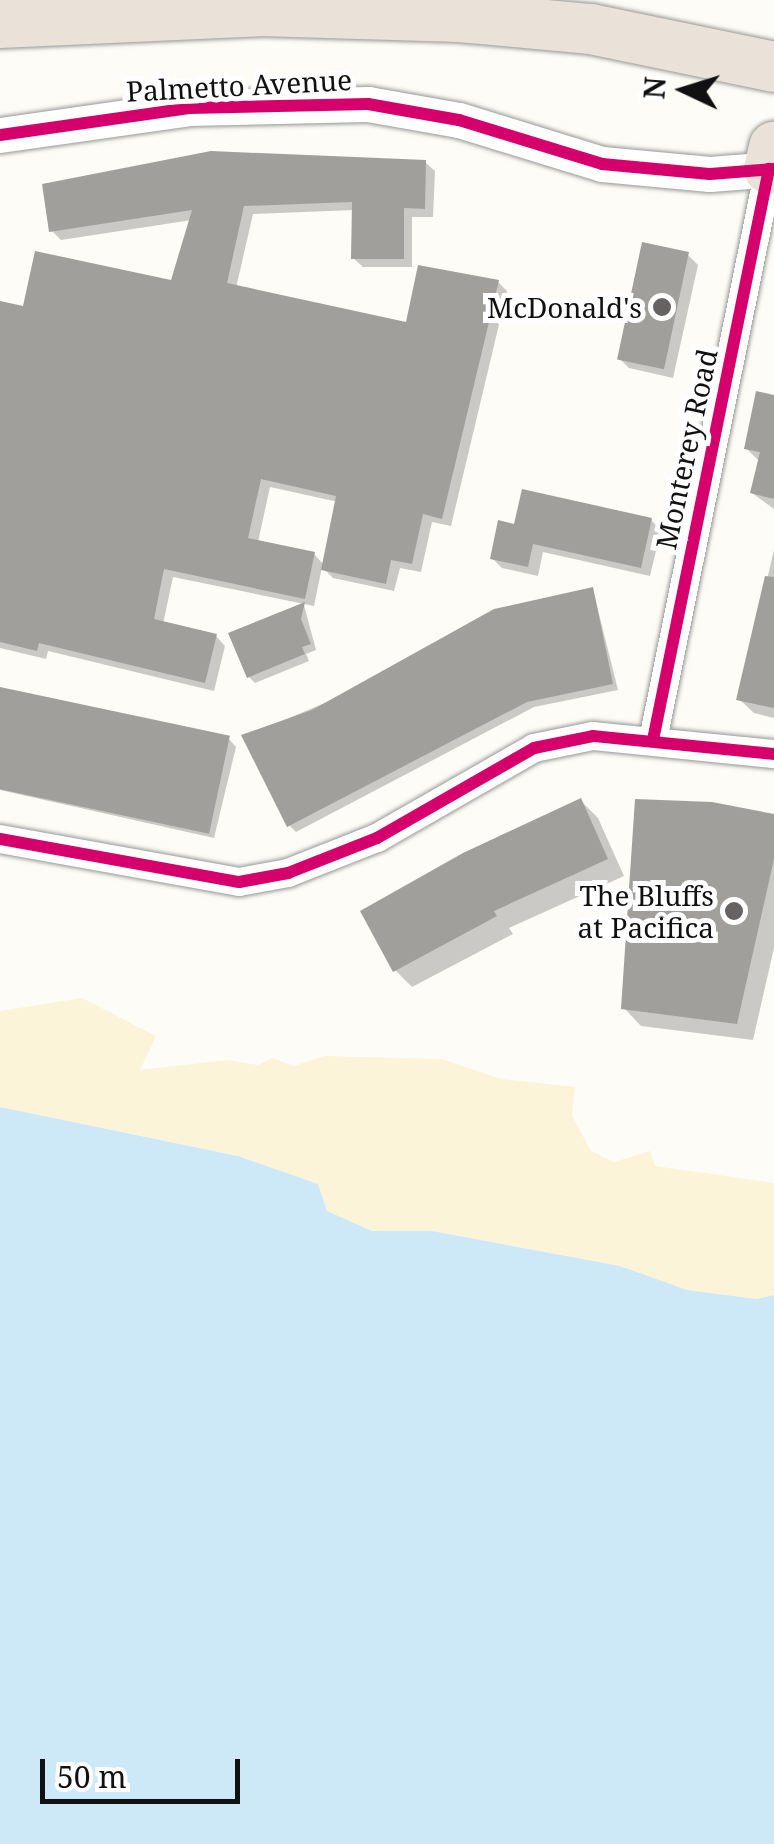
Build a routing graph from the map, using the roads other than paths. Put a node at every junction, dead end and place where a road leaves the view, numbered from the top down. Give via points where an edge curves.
1 (0, 23) edge
2 (752, 62) edge
3 (774, 105) edge
4 (0, 134) edge
5 (772, 161) edge
6 (654, 740) junction
7 (774, 754) edge
8 (0, 839) edge

1 - 2 highway via 366,12 591,29
2 - 3 highway
4 - 5 street, Palmetto Avenue via 189,108 368,104 459,120 602,164 710,174
5 - 6 street, Monterey Road
6 - 7 street
6 - 8 street via 593,736 534,748 377,838 288,873 239,882

